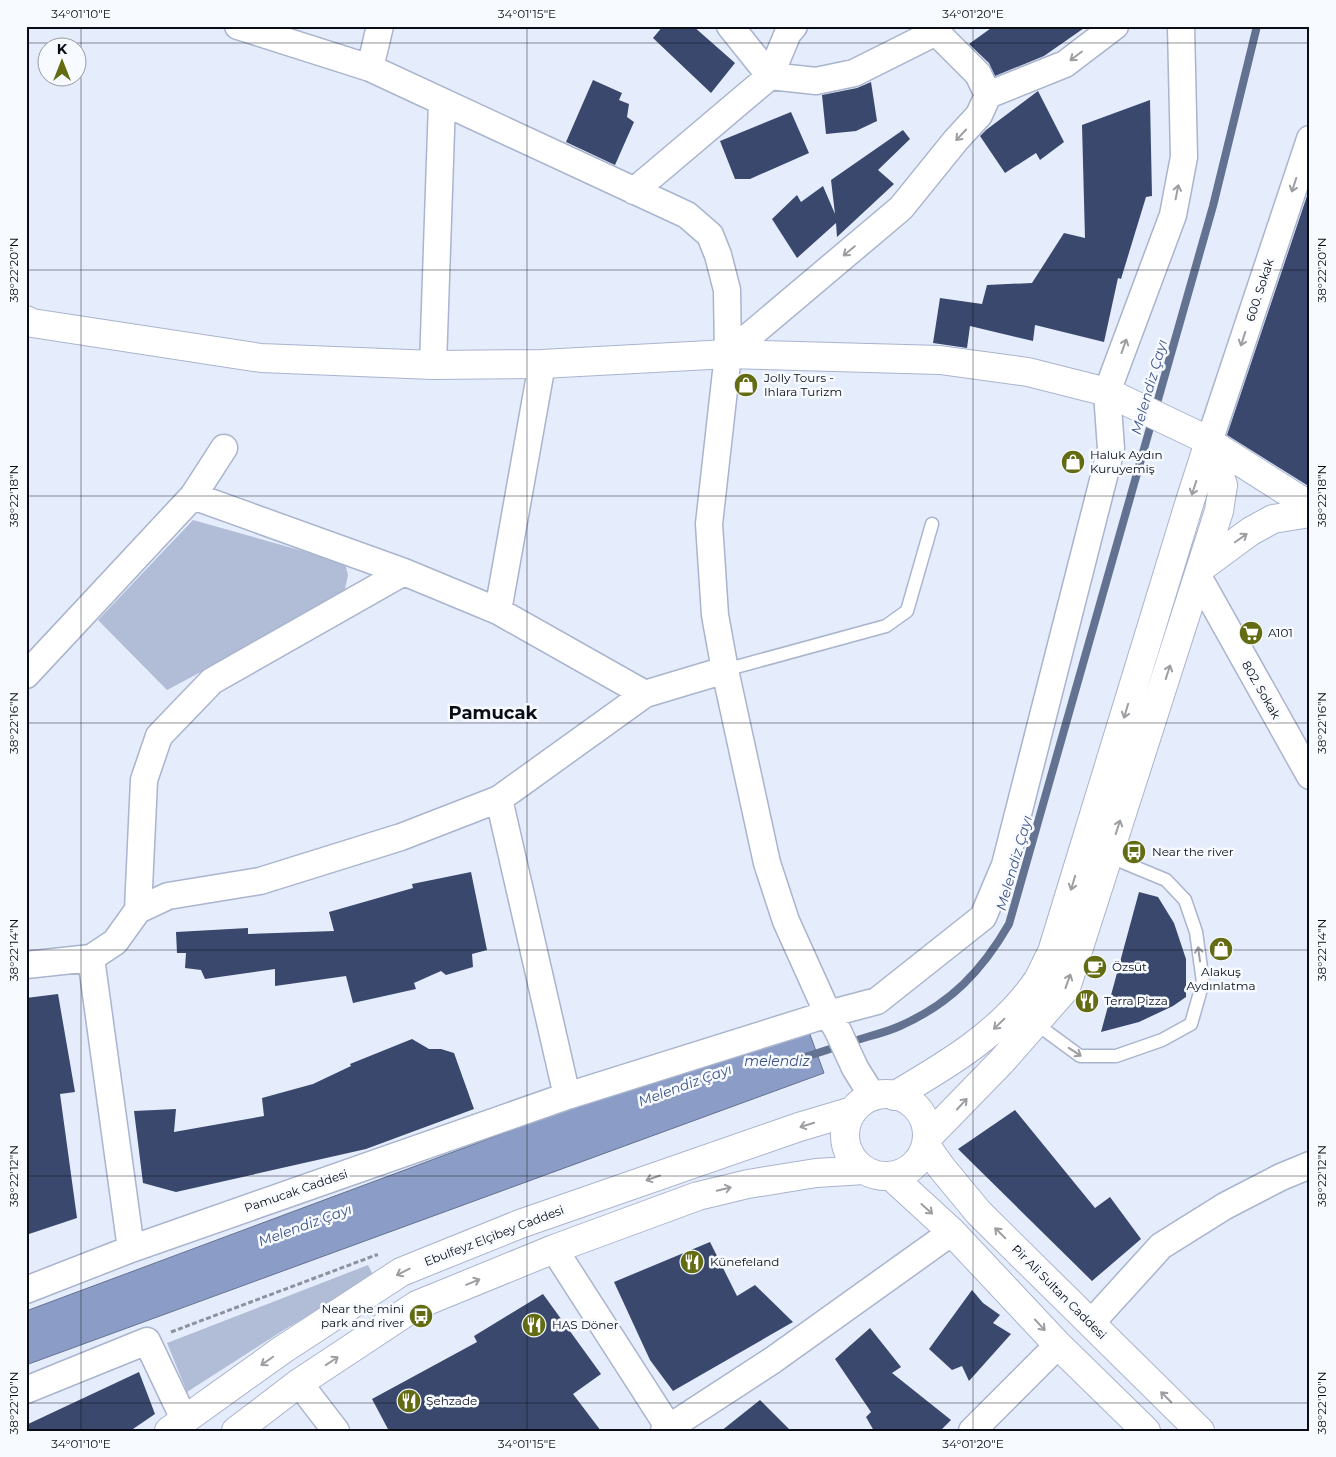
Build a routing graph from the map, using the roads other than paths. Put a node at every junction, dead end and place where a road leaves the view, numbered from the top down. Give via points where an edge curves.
1 (238, 26) edge
2 (380, 26) edge
3 (730, 26) edge
4 (794, 26) edge
5 (1115, 26) edge
6 (1181, 26) edge
7 (933, 29) edge
8 (370, 68) junction
9 (770, 76) junction
10 (988, 95) junction
11 (442, 102) junction
12 (1310, 139) edge
13 (634, 191) junction
14 (28, 325) edge
15 (728, 354) junction
16 (542, 364) junction
17 (433, 365) junction
18 (1107, 392) junction
19 (1204, 439) junction
20 (224, 448) dead end
21 (193, 496) junction
22 (1310, 506) edge
23 (1310, 513) edge
24 (932, 524) dead end
25 (404, 572) junction
26 (1200, 572) junction
27 (498, 611) junction
28 (725, 670) junction
29 (26, 675) edge
30 (645, 694) junction
31 (1310, 776) edge
32 (499, 799) junction
33 (1108, 856) junction
34 (138, 910) junction
35 (91, 958) junction
36 (26, 965) edge
37 (833, 1022) junction
38 (1035, 1023) junction
39 (567, 1096) junction
40 (874, 1101) junction
41 (926, 1142) junction
42 (1310, 1165) edge
43 (864, 1170) junction
44 (891, 1176) junction
45 (952, 1232) junction
46 (131, 1249) junction
47 (554, 1249) junction
48 (26, 1290) edge
49 (1091, 1323) junction
50 (1058, 1345) junction
51 (299, 1384) junction
52 (26, 1390) edge
53 (177, 1425) edge
54 (668, 1430) edge
55 (236, 1431) edge
56 (336, 1431) edge
57 (972, 1431) edge
58 (1146, 1431) edge
59 (1200, 1431) edge

1 - 8 street
2 - 8 street
3 - 9 street
4 - 9 street
5 -> 10 street via 1065,64
18 -> 6 street via 1172,215 1184,157
7 - 9 street via 854,73 816,81
7 - 10 street via 978,74
8 - 11 street
9 - 13 street
10 -> 15 street via 979,115 901,208
11 - 13 street
11 - 17 street
12 -> 19 street, 600. Sokak
13 - 15 street via 687,215 710,235 727,290
14 - 17 main road via 261,358
15 - 16 main road
15 - 18 main road via 940,360 1028,372
15 - 28 street via 709,524 715,615
16 - 17 main road
16 - 27 street
18 - 19 main road
18 - 37 street, Pamucak Caddesi via 1111,449 1005,865 983,917 878,1001
19 - 22 main road
19 - 26 main road via 1223,485 1219,512
19 -> 40 main road, Ebulfeyz Elçibey Caddesi via 1190,501 1052,952 1038,979 1019,1004 985,1037
20 - 21 street
21 - 25 street
21 - 29 street
26 -> 23 main road via 1251,531 1273,519
24 - 28 lane via 907,610 886,626
25 - 27 street
25 - 34 street via 212,681 159,736 144,780
26 - 31 street, 802. Sokak
33 -> 26 main road
27 - 30 street
28 - 30 street
28 - 37 street via 767,863 786,921
30 - 32 street
32 - 34 street via 401,837 269,878 168,896
32 - 39 street
38 -> 33 main road via 1066,988
38 -> 33 lane via 1080,1056 1116,1056 1162,1040 1192,1024 1203,982 1196,932 1185,900 1166,880
34 - 35 street via 114,942
35 - 36 street
35 - 46 street
37 - 39 street, Pamucak Caddesi
37 - 40 street
41 -> 38 main road
39 - 46 street, Pamucak Caddesi
40 - 41 main road via 907,1100 919,1111 926,1128
40 - 43 main road via 848,1120 845,1131 852,1159
40 -> 53 main road, Ebulfeyz Elçibey Caddesi via 520,1224 401,1272 282,1350
41 - 44 main road via 921,1157 912,1167
49 -> 41 main road, Pir Ali Sultan Caddesi via 979,1213
42 - 49 street via 1225,1206 1161,1246
43 - 44 main road
47 -> 43 main road via 698,1196 816,1173
44 -> 45 main road
45 -> 50 main road
45 - 54 street via 773,1360
46 - 48 street, Pamucak Caddesi
51 -> 47 main road via 417,1305
47 - 54 street
59 -> 49 main road, Pir Ali Sultan Caddesi
50 - 57 street
50 - 58 main road
51 - 55 main road
51 - 56 street
52 - 53 street via 147,1341

